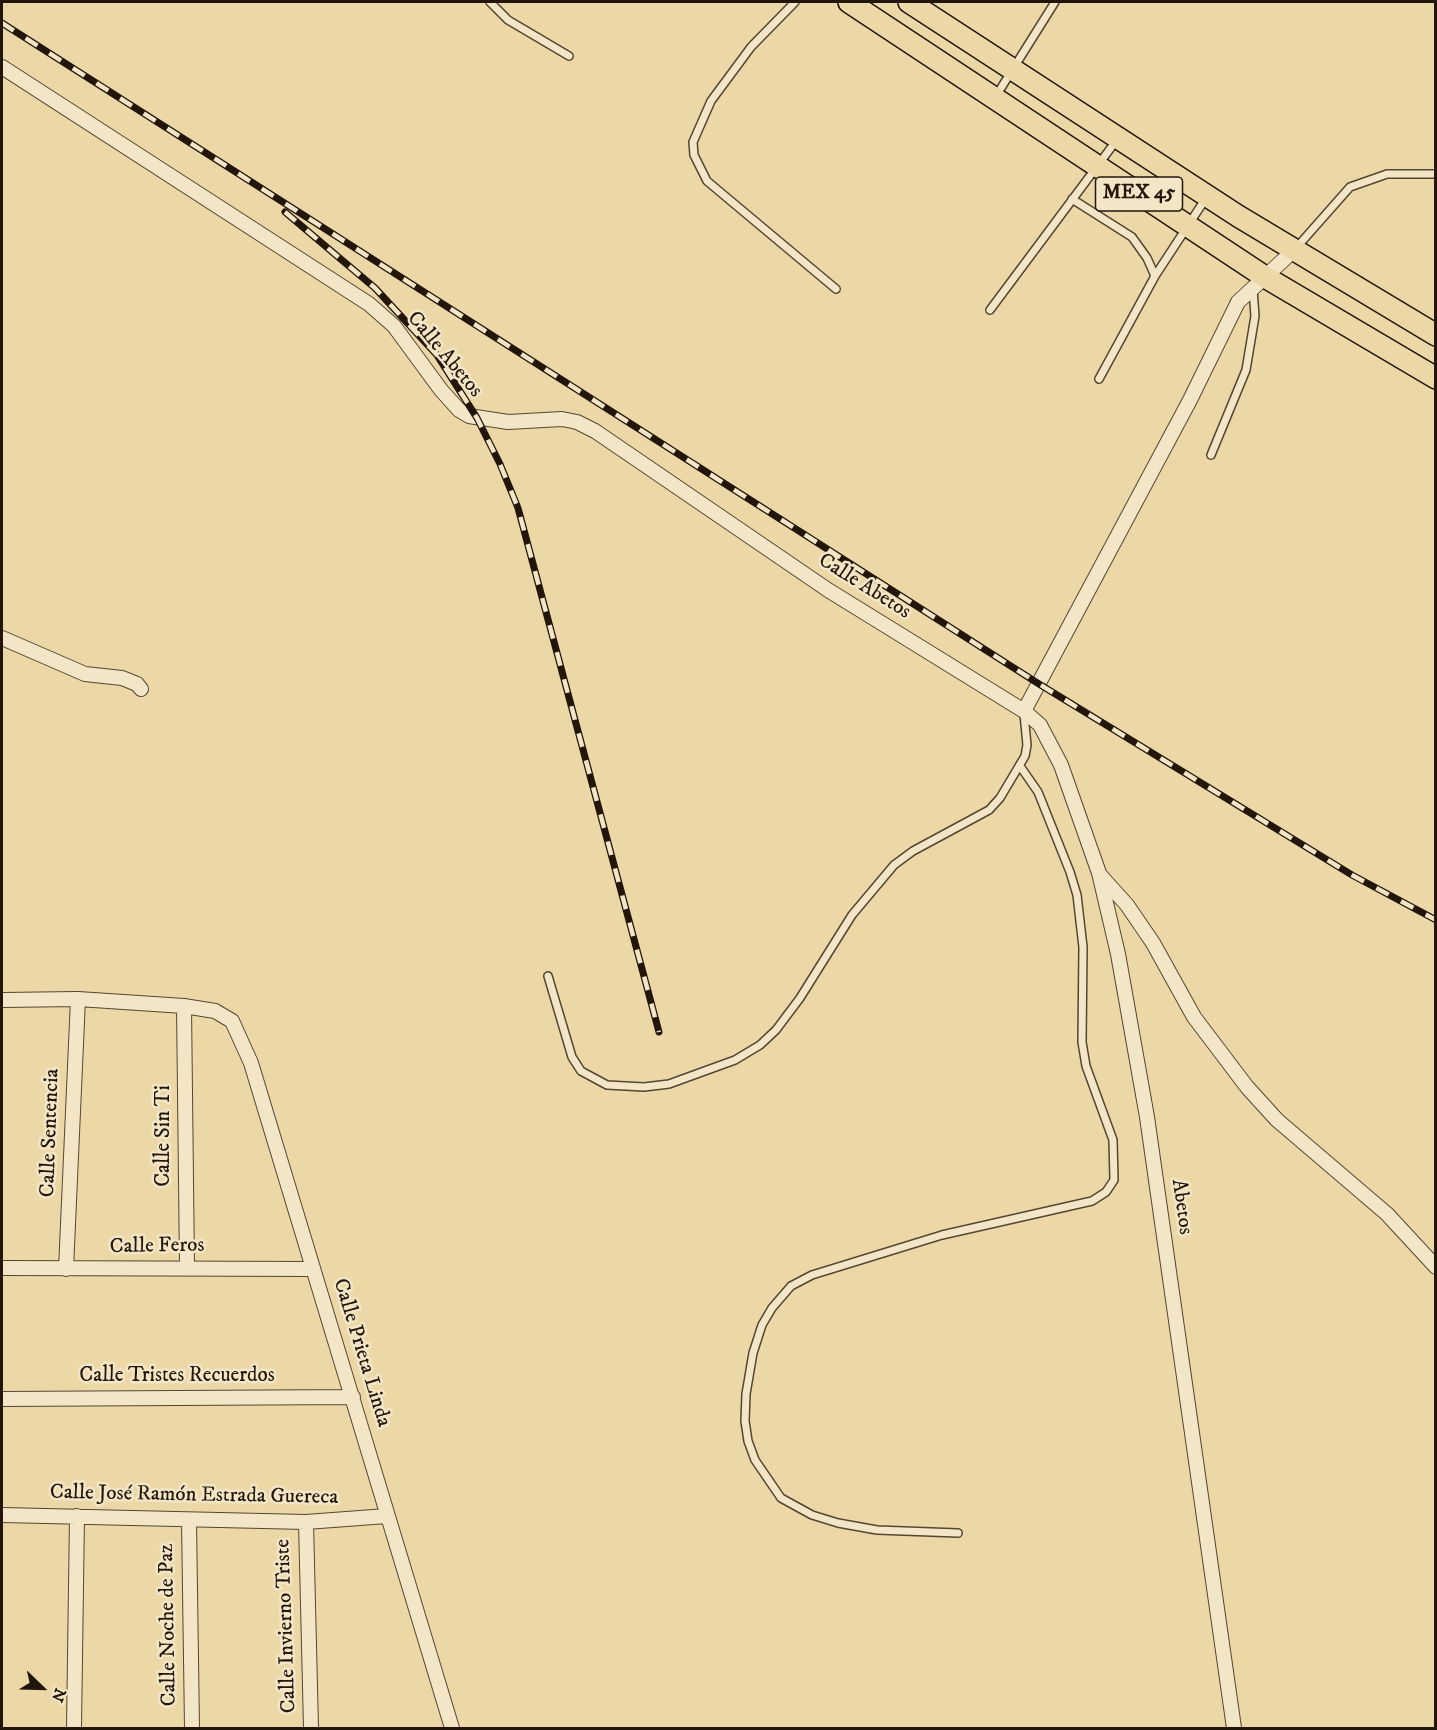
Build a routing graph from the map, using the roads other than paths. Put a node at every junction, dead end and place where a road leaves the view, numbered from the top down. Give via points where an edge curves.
1 (490, 2) edge
2 (795, 2) edge
3 (849, 2) edge
4 (909, 2) edge
5 (1055, 2) edge
6 (569, 56) dead end
7 (2, 67) edge
8 (1015, 70) junction
9 (994, 99) junction
10 (1119, 137) junction
11 (1097, 166) junction
12 (1436, 174) edge
13 (1208, 196) junction
14 (1072, 199) junction
15 (1188, 226) junction
16 (1293, 251) junction
17 (1155, 276) junction
18 (1259, 282) junction
19 (836, 289) dead end
20 (990, 310) dead end
21 (1436, 334) edge
22 (1436, 378) edge
23 (1099, 379) dead end
24 (1211, 455) dead end
25 (2, 638) edge
26 (141, 689) dead end
27 (1024, 711) junction
28 (1020, 766) junction
29 (1099, 873) junction
30 (548, 976) dead end
31 (78, 999) junction
32 (2, 1000) edge
33 (184, 1006) junction
34 (187, 1267) junction
35 (1436, 1267) edge
36 (2, 1268) edge
37 (66, 1269) junction
38 (313, 1269) junction
39 (353, 1397) junction
40 (2, 1399) edge
41 (2, 1515) edge
42 (77, 1516) junction
43 (387, 1516) junction
44 (189, 1520) junction
45 (306, 1522) junction
46 (958, 1533) dead end
47 (74, 1728) edge
48 (192, 1728) edge
49 (311, 1728) edge
50 (452, 1728) edge
51 (1234, 1728) edge

1 - 6 lane via 508,20
2 - 19 lane via 751,47 711,101 695,136 694,155 707,181
3 - 9 main road, MEX 45
4 - 8 main road, MEX 45
5 - 8 lane
7 - 27 street, Calle Abetos via 369,304 394,326 459,410 469,416 508,422 562,419 595,431 828,590
8 - 9 lane
8 - 10 main road, MEX 45
9 - 11 main road, MEX 45
10 - 11 lane
10 - 13 main road, MEX 45
11 - 14 lane
11 - 15 main road, MEX 45
12 - 16 lane via 1387,174 1350,187
13 - 15 lane
13 - 16 main road, MEX 45
14 - 17 lane via 1132,237
14 - 20 lane
15 - 17 lane
15 - 18 main road, MEX 45
16 - 18 street
16 - 21 main road, MEX 45
17 - 23 lane
18 - 22 main road, MEX 45
18 - 24 lane via 1246,370
18 - 27 street via 1238,302
25 - 26 street via 85,674 122,678
27 - 28 lane via 1027,745
27 - 29 street, Abetos via 1040,725 1053,745
28 - 30 lane via 989,810 913,850 894,865 852,915 776,1030 735,1060 669,1084 608,1085 581,1071 572,1056
28 - 46 lane via 1038,792 1077,895 1083,947 1082,1042 1086,1066 1113,1140 1114,1180 1106,1192 1092,1201 932,1238 812,1275 791,1286 762,1325 746,1394 748,1441 755,1460 781,1498 838,1524 877,1530
29 - 35 street via 1153,944 1194,1017 1247,1087 1276,1120 1387,1214
29 - 51 street, Abetos via 1118,954 1147,1117
31 - 32 street, Calle Prieta Linda
31 - 33 street, Calle Prieta Linda
31 - 37 street, Calle Sentencia
33 - 34 street, Calle Sin Ti
33 - 38 street, Calle Prieta Linda via 224,1014 241,1037
34 - 37 street, Calle Feros
34 - 38 street, Calle Feros
36 - 37 street, Calle Feros
38 - 39 street, Calle Prieta Linda
39 - 40 street, Calle Tristes Recuerdos
39 - 43 street, Calle Prieta Linda
41 - 42 street, Calle José Ramón Estrada Guereca
42 - 44 street, Calle José Ramón Estrada Guereca
42 - 47 street
43 - 45 street, Calle José Ramón Estrada Guereca
43 - 50 street, Calle Prieta Linda
44 - 45 street, Calle José Ramón Estrada Guereca
44 - 48 street, Calle Noche de Paz
45 - 49 street, Calle Invierno Triste

